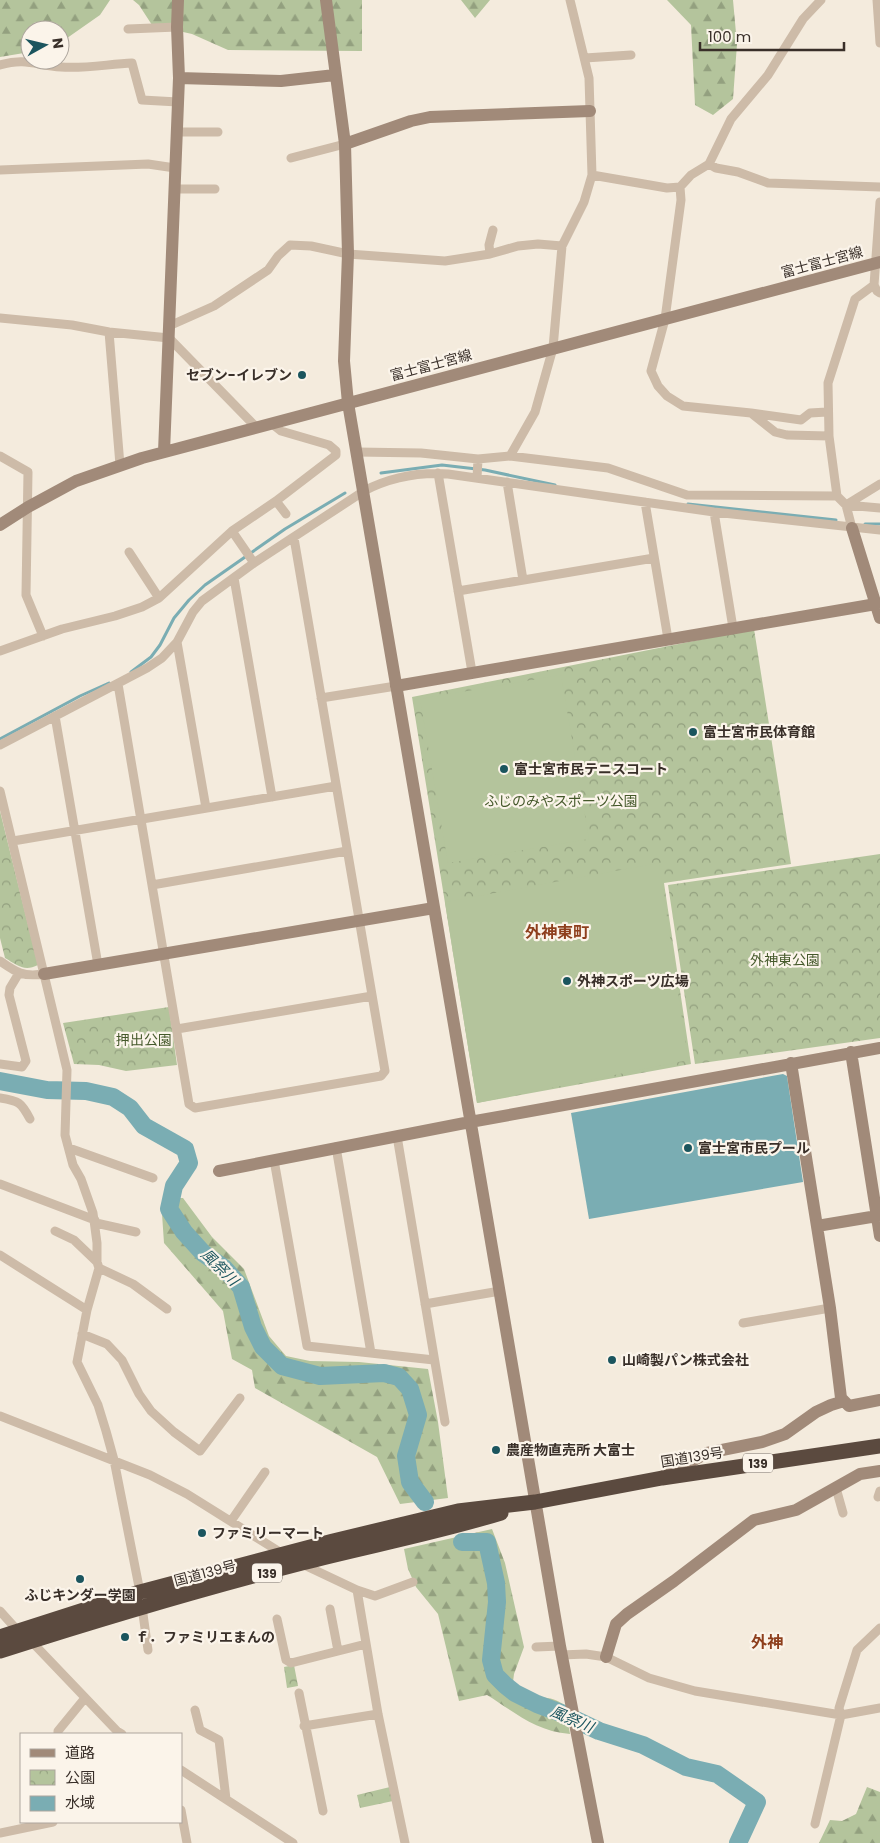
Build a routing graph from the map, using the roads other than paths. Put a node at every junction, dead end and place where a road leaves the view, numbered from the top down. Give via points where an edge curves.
1 (178, 0) edge
2 (326, 0) edge
3 (570, 0) edge
4 (821, 0) edge
5 (877, 0) edge
6 (177, 27) junction
7 (128, 29) dead end
8 (880, 43) edge
9 (631, 55) dead end
10 (584, 58) junction
11 (0, 65) edge
12 (335, 75) junction
13 (179, 78) junction
14 (178, 102) junction
15 (590, 111) junction
16 (177, 132) junction
17 (218, 132) dead end
18 (345, 144) junction
19 (291, 158) dead end
20 (709, 164) junction
21 (175, 168) junction
22 (0, 170) edge
23 (592, 175) junction
24 (680, 187) junction
25 (880, 187) edge
26 (175, 188) junction
27 (215, 189) dead end
28 (880, 202) edge
29 (494, 230) dead end
30 (562, 246) junction
31 (348, 254) junction
32 (490, 254) junction
33 (878, 262) edge
34 (874, 285) junction
35 (880, 293) edge
36 (0, 318) edge
37 (665, 319) junction
38 (109, 332) junction
39 (169, 332) junction
40 (553, 348) junction
41 (348, 403) junction
42 (827, 412) junction
43 (750, 413) junction
44 (271, 423) junction
45 (256, 427) junction
46 (829, 436) junction
47 (164, 452) junction
48 (357, 452) junction
49 (0, 456) edge
50 (510, 456) junction
51 (478, 459) junction
52 (120, 465) junction
53 (438, 473) junction
54 (477, 478) junction
55 (507, 482) junction
56 (880, 484) edge
57 (364, 491) junction
58 (837, 496) junction
59 (276, 501) junction
60 (645, 502) junction
61 (846, 504) junction
62 (28, 507) junction
63 (880, 508) edge
64 (714, 512) junction
65 (286, 514) dead end
66 (0, 525) edge
67 (852, 528) junction
68 (880, 530) edge
69 (232, 531) junction
70 (294, 538) junction
71 (129, 552) dead end
72 (654, 558) junction
73 (254, 563) junction
74 (234, 578) junction
75 (523, 580) junction
76 (458, 591) junction
77 (159, 598) junction
78 (876, 604) junction
79 (880, 618) edge
80 (733, 628) junction
81 (44, 636) junction
82 (668, 639) junction
83 (177, 642) junction
84 (0, 651) edge
85 (472, 672) junction
86 (118, 684) junction
87 (396, 686) junction
88 (321, 698) junction
89 (55, 716) junction
90 (0, 745) edge
91 (336, 786) junction
92 (0, 791) edge
93 (272, 797) junction
94 (206, 808) junction
95 (141, 819) junction
96 (75, 831) junction
97 (13, 841) junction
98 (347, 851) junction
99 (152, 885) junction
100 (434, 908) junction
101 (359, 921) junction
102 (164, 954) junction
103 (0, 961) edge
104 (98, 965) junction
105 (18, 973) junction
106 (44, 974) junction
107 (372, 996) junction
108 (177, 1029) junction
109 (880, 1048) edge
110 (852, 1052) junction
111 (791, 1062) junction
112 (0, 1064) edge
113 (0, 1098) edge
114 (30, 1119) dead end
115 (470, 1122) junction
116 (397, 1136) junction
117 (336, 1147) junction
118 (69, 1148) junction
119 (274, 1160) junction
120 (219, 1171) dead end
121 (153, 1178) dead end
122 (0, 1184) edge
123 (877, 1216) junction
124 (95, 1221) junction
125 (817, 1226) junction
126 (55, 1231) dead end
127 (136, 1232) dead end
128 (880, 1236) edge
129 (0, 1255) edge
130 (98, 1265) junction
131 (500, 1291) junction
132 (425, 1304) junction
133 (830, 1308) junction
134 (167, 1309) dead end
135 (87, 1310) junction
136 (743, 1323) dead end
137 (82, 1334) junction
138 (371, 1353) junction
139 (434, 1360) junction
140 (240, 1398) dead end
141 (880, 1400) edge
142 (844, 1401) junction
143 (0, 1416) edge
144 (445, 1422) dead end
145 (880, 1446) edge
146 (854, 1449) junction
147 (880, 1450) edge
148 (114, 1460) junction
149 (880, 1471) edge
150 (265, 1472) dead end
151 (662, 1478) junction
152 (836, 1488) junction
153 (536, 1502) junction
154 (843, 1513) dead end
155 (231, 1521) junction
156 (283, 1554) junction
157 (302, 1563) junction
158 (413, 1582) dead end
159 (357, 1590) junction
160 (141, 1599) junction
161 (330, 1609) dead end
162 (0, 1612) edge
163 (277, 1620) dead end
164 (880, 1628) edge
165 (18, 1631) junction
166 (0, 1637) edge
167 (31, 1641) junction
168 (366, 1644) junction
169 (536, 1647) dead end
170 (148, 1650) dead end
171 (0, 1651) edge
172 (338, 1651) junction
173 (561, 1651) junction
174 (606, 1657) junction
175 (298, 1693) dead end
176 (86, 1698) junction
177 (880, 1708) edge
178 (195, 1710) dead end
179 (378, 1714) junction
180 (841, 1715) junction
181 (304, 1726) junction
182 (58, 1733) edge
183 (120, 1733) edge
184 (182, 1771) edge
185 (226, 1799) junction
186 (323, 1811) dead end
187 (182, 1816) edge
188 (48, 1823) edge
189 (815, 1824) dead end
190 (0, 1832) edge
191 (187, 1843) edge
192 (293, 1843) edge
193 (405, 1843) edge
194 (598, 1843) edge

1 - 6 street
2 - 12 street
3 - 10 street
4 - 20 street via 803,19 768,75 731,119
5 - 8 street
6 - 7 street
6 - 13 street
9 - 10 street
10 - 15 street via 589,78
11 - 14 street via 32,62 61,67 132,63 142,100
12 - 13 street via 281,81
12 - 18 street
13 - 14 street
14 - 16 street
15 - 18 street via 430,117
15 - 23 street
16 - 17 street
16 - 21 street
18 - 19 street
18 - 31 street
20 - 24 street
20 - 25 street via 768,183
21 - 22 street via 148,164
21 - 26 street
23 - 24 street via 667,188
23 - 30 street via 584,202
24 - 37 street
26 - 27 street
26 - 39 street
28 - 33 street
29 - 32 street
30 - 32 street via 518,246
30 - 40 street
31 - 32 street via 445,261
31 - 39 street via 290,245 268,270
31 - 41 street via 344,361
33 - 34 street
33 - 37 street, 富士富士宮線
34 - 35 street
34 - 42 street via 855,299 828,384
36 - 38 street
37 - 40 street, 富士富士宮線
37 - 43 street via 651,371 658,386 683,406
38 - 39 street
38 - 52 street
39 - 45 street
39 - 47 street
40 - 41 street, 富士富士宮線
40 - 50 street via 535,412
41 - 44 street, 富士富士宮線
41 - 48 street
42 - 43 street via 810,412 801,420
42 - 46 street
43 - 46 street via 775,432
44 - 45 street, 富士富士宮線
44 - 59 street via 281,431 330,445 336,450 336,455
45 - 47 street, 富士富士宮線
46 - 58 street
47 - 52 street, 富士富士宮線
48 - 51 street via 421,452
48 - 57 street
49 - 62 street via 28,472
50 - 51 street
50 - 58 street via 608,468 686,495
51 - 54 street
52 - 62 street, 富士富士宮線 via 76,480
53 - 54 street
53 - 57 street via 402,476
53 - 76 street
54 - 55 street
55 - 60 street
55 - 75 street
56 - 61 street
57 - 70 street
57 - 87 street
58 - 61 street
59 - 65 street
59 - 69 street
60 - 64 street
60 - 72 street
61 - 63 street
61 - 67 street
62 - 66 street, 富士富士宮線
62 - 81 street via 26,595
64 - 67 street
64 - 80 street
67 - 68 street
67 - 78 street
69 - 73 street
69 - 77 street
70 - 73 street
70 - 88 street
71 - 77 street
72 - 75 street
72 - 82 street
73 - 74 street
74 - 83 street via 202,601
74 - 93 street
75 - 76 street
76 - 85 street
77 - 81 street via 133,610
78 - 79 street
78 - 80 street
80 - 82 street
81 - 84 street
82 - 85 street
83 - 86 street via 155,663
83 - 94 street
85 - 87 street
86 - 89 street
86 - 95 street
87 - 88 street
87 - 100 street
88 - 91 street
89 - 90 street
89 - 96 street
91 - 93 street
91 - 98 street
92 - 97 street
93 - 94 street
94 - 95 street
95 - 96 street
95 - 99 street
96 - 97 street
96 - 104 street
97 - 106 street
98 - 99 street
98 - 101 street
99 - 102 street
100 - 101 street
100 - 115 street
101 - 102 street
101 - 107 street
102 - 104 street
102 - 108 street
103 - 105 street
104 - 106 street
105 - 106 street via 30,976
105 - 112 street via 9,994 26,1061 22,1067
106 - 118 street via 67,1070 65,1135
107 - 108 street
107 - 108 street via 385,1071 381,1076 195,1108 189,1104
109 - 110 street
110 - 111 street
110 - 123 street
111 - 115 street
111 - 125 street
113 - 114 street via 17,1100
115 - 116 street
115 - 131 street
116 - 117 street
116 - 132 street
117 - 119 street
117 - 138 street
118 - 121 street
118 - 124 street
119 - 120 street
119 - 138 street via 307,1346
122 - 124 street
123 - 125 street
123 - 128 street
124 - 127 street
124 - 130 street
125 - 133 street
126 - 130 street via 74,1240
129 - 135 street
130 - 134 street via 133,1284
130 - 135 street
131 - 132 street
131 - 153 street
132 - 139 street
133 - 136 street
133 - 142 street via 841,1398
135 - 137 street
137 - 140 street via 107,1344 122,1360 139,1394 152,1411 200,1451
137 - 148 street via 77,1362 98,1405
138 - 139 street
139 - 144 street
141 - 142 street via 849,1406
142 - 151 street via 816,1412 785,1434 707,1453
143 - 148 street
145 - 146 highway, 139
146 - 147 street
146 - 151 highway, 国道139号 / 139
148 - 155 street via 158,1480
148 - 160 street
149 - 152 street via 860,1474
150 - 155 street
151 - 153 highway, 国道139号 / 139
152 - 154 street
152 - 174 street via 796,1510 754,1520 616,1624
153 - 156 highway, 国道139号 / 139 via 458,1511
153 - 157 highway, 国道139号 / 139 via 461,1525
153 - 173 street
155 - 156 street
156 - 160 highway, 国道139号 / 139
157 - 159 street
157 - 160 highway, 国道139号 / 139
158 - 159 street via 375,1596
159 - 168 street
160 - 165 highway, 国道139号 / 139
160 - 167 highway, 国道139号 / 139
160 - 170 street
161 - 172 street
162 - 165 street
163 - 172 street via 286,1660 292,1663
164 - 180 street via 857,1650 839,1708
165 - 166 highway, 国道139号 / 139
165 - 167 street
167 - 171 highway, 国道139号 / 139
167 - 176 street
168 - 172 street
168 - 179 street
169 - 173 street
173 - 174 street
173 - 194 street
174 - 180 street via 649,1678 695,1691
175 - 181 street
176 - 182 street
176 - 183 street
177 - 180 street
178 - 185 street via 200,1730 219,1740
179 - 181 street
179 - 193 street
180 - 189 street
181 - 186 street
184 - 185 street
185 - 192 street
187 - 191 street
188 - 190 street

